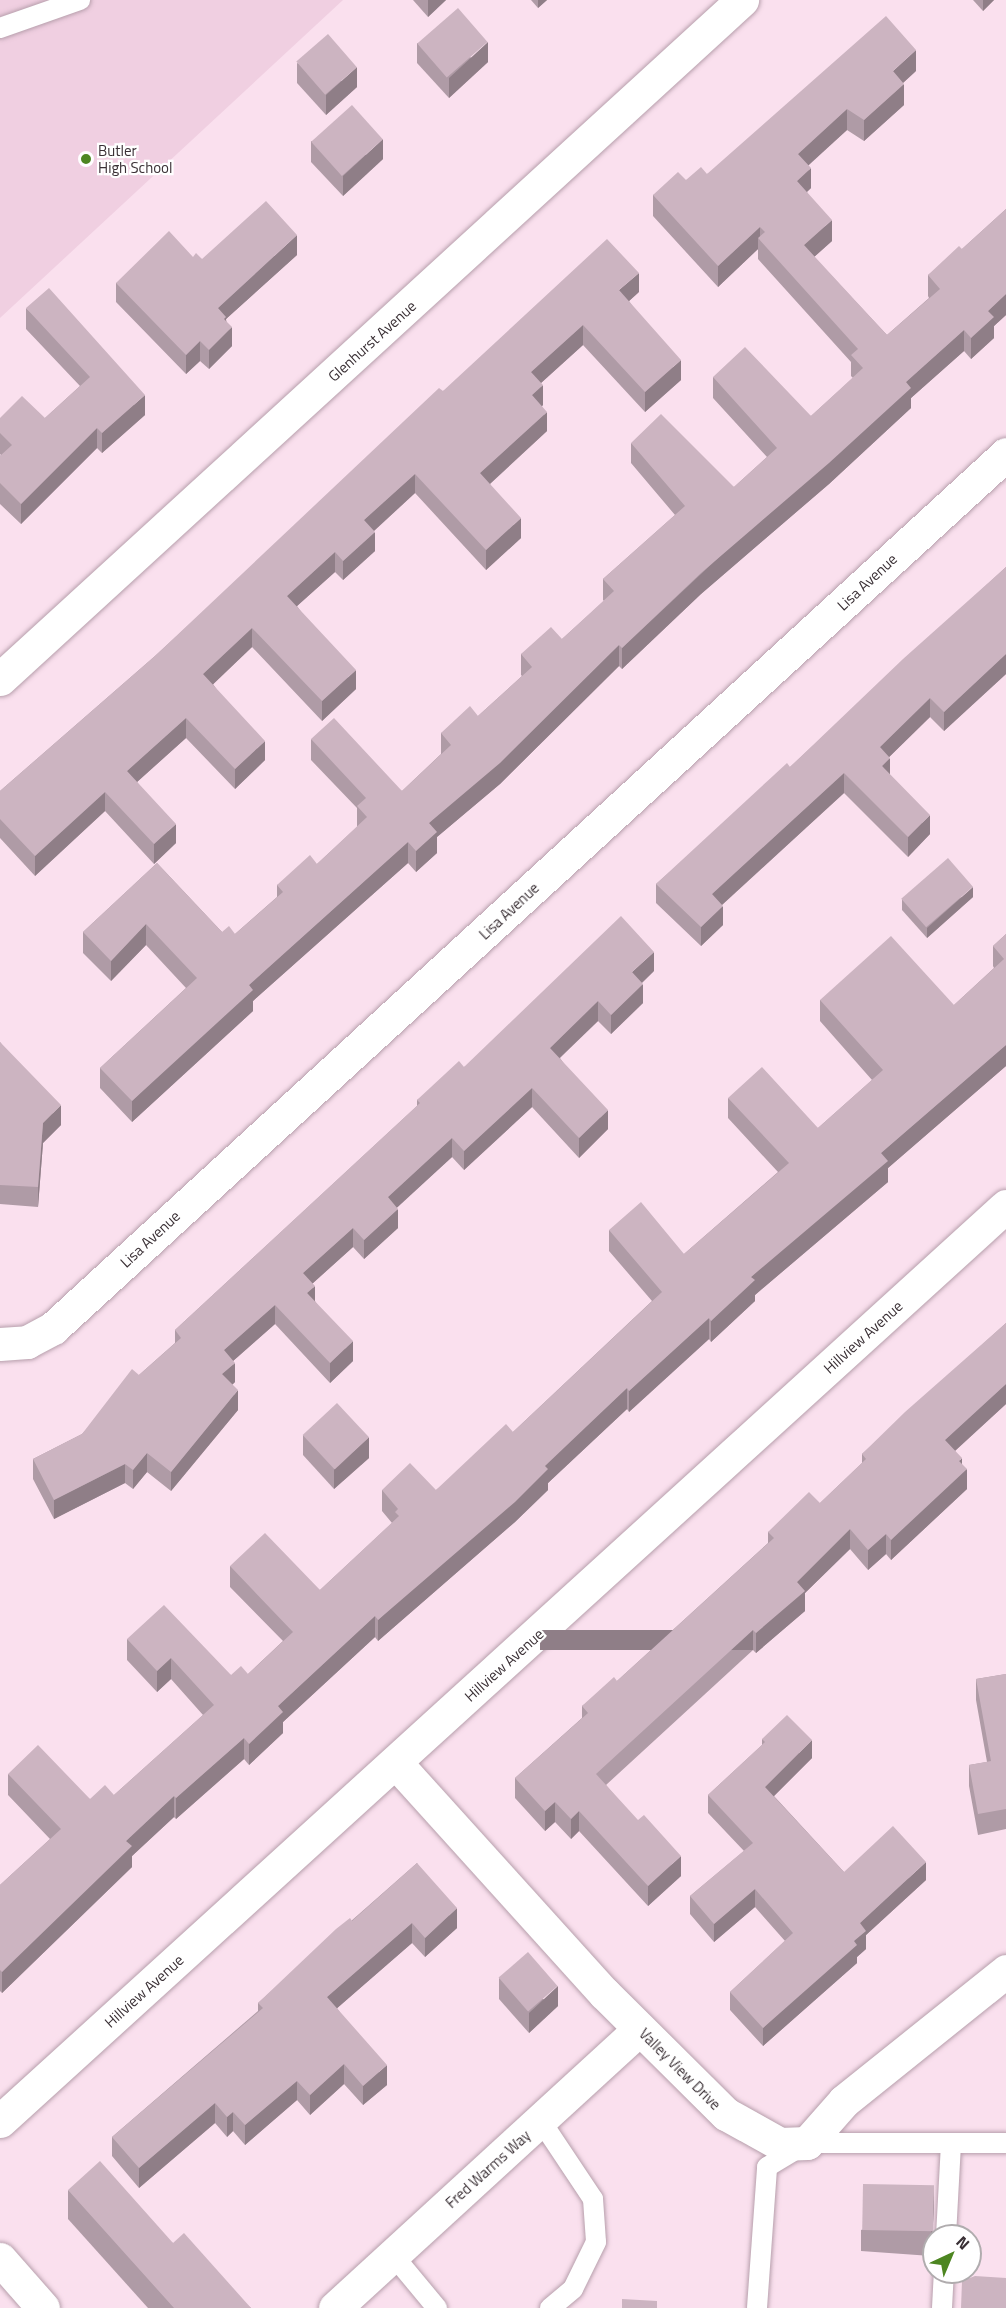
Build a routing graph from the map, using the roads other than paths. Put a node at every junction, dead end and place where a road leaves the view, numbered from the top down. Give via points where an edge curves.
1 (80, 0) edge
2 (742, 0) edge
3 (0, 28) edge
4 (1006, 454) edge
5 (0, 679) edge
6 (1006, 1206) edge
7 (0, 1344) edge
8 (396, 1763) junction
9 (1006, 1971) edge
10 (640, 2029) junction
11 (0, 2121) edge
12 (540, 2121) junction
13 (807, 2143) junction
14 (1006, 2143) edge
15 (951, 2145) junction
16 (947, 2224) edge
17 (393, 2255) junction
18 (0, 2259) edge
19 (943, 2284) edge
20 (43, 2308) edge
21 (335, 2308) edge
22 (437, 2308) edge
23 (550, 2308) edge
24 (757, 2308) edge
25 (942, 2308) edge

1 - 3 lane
2 - 5 street, Glenhurst Avenue
4 - 7 street, Lisa Avenue via 53,1328 27,1342
6 - 8 street, Hillview Avenue
8 - 10 street, Valley View Drive
8 - 11 street, Hillview Avenue
9 - 13 street via 844,2101
10 - 12 street, Fred Warms Way
10 - 13 street, Valley View Drive via 726,2114 780,2144
12 - 17 street, Fred Warms Way
12 - 23 lane via 593,2199 596,2242 573,2289
13 - 15 lane
13 - 24 lane via 767,2167
14 - 15 lane
15 - 16 lane
17 - 21 street, Fred Warms Way
17 - 22 lane
18 - 20 street
19 - 25 lane

